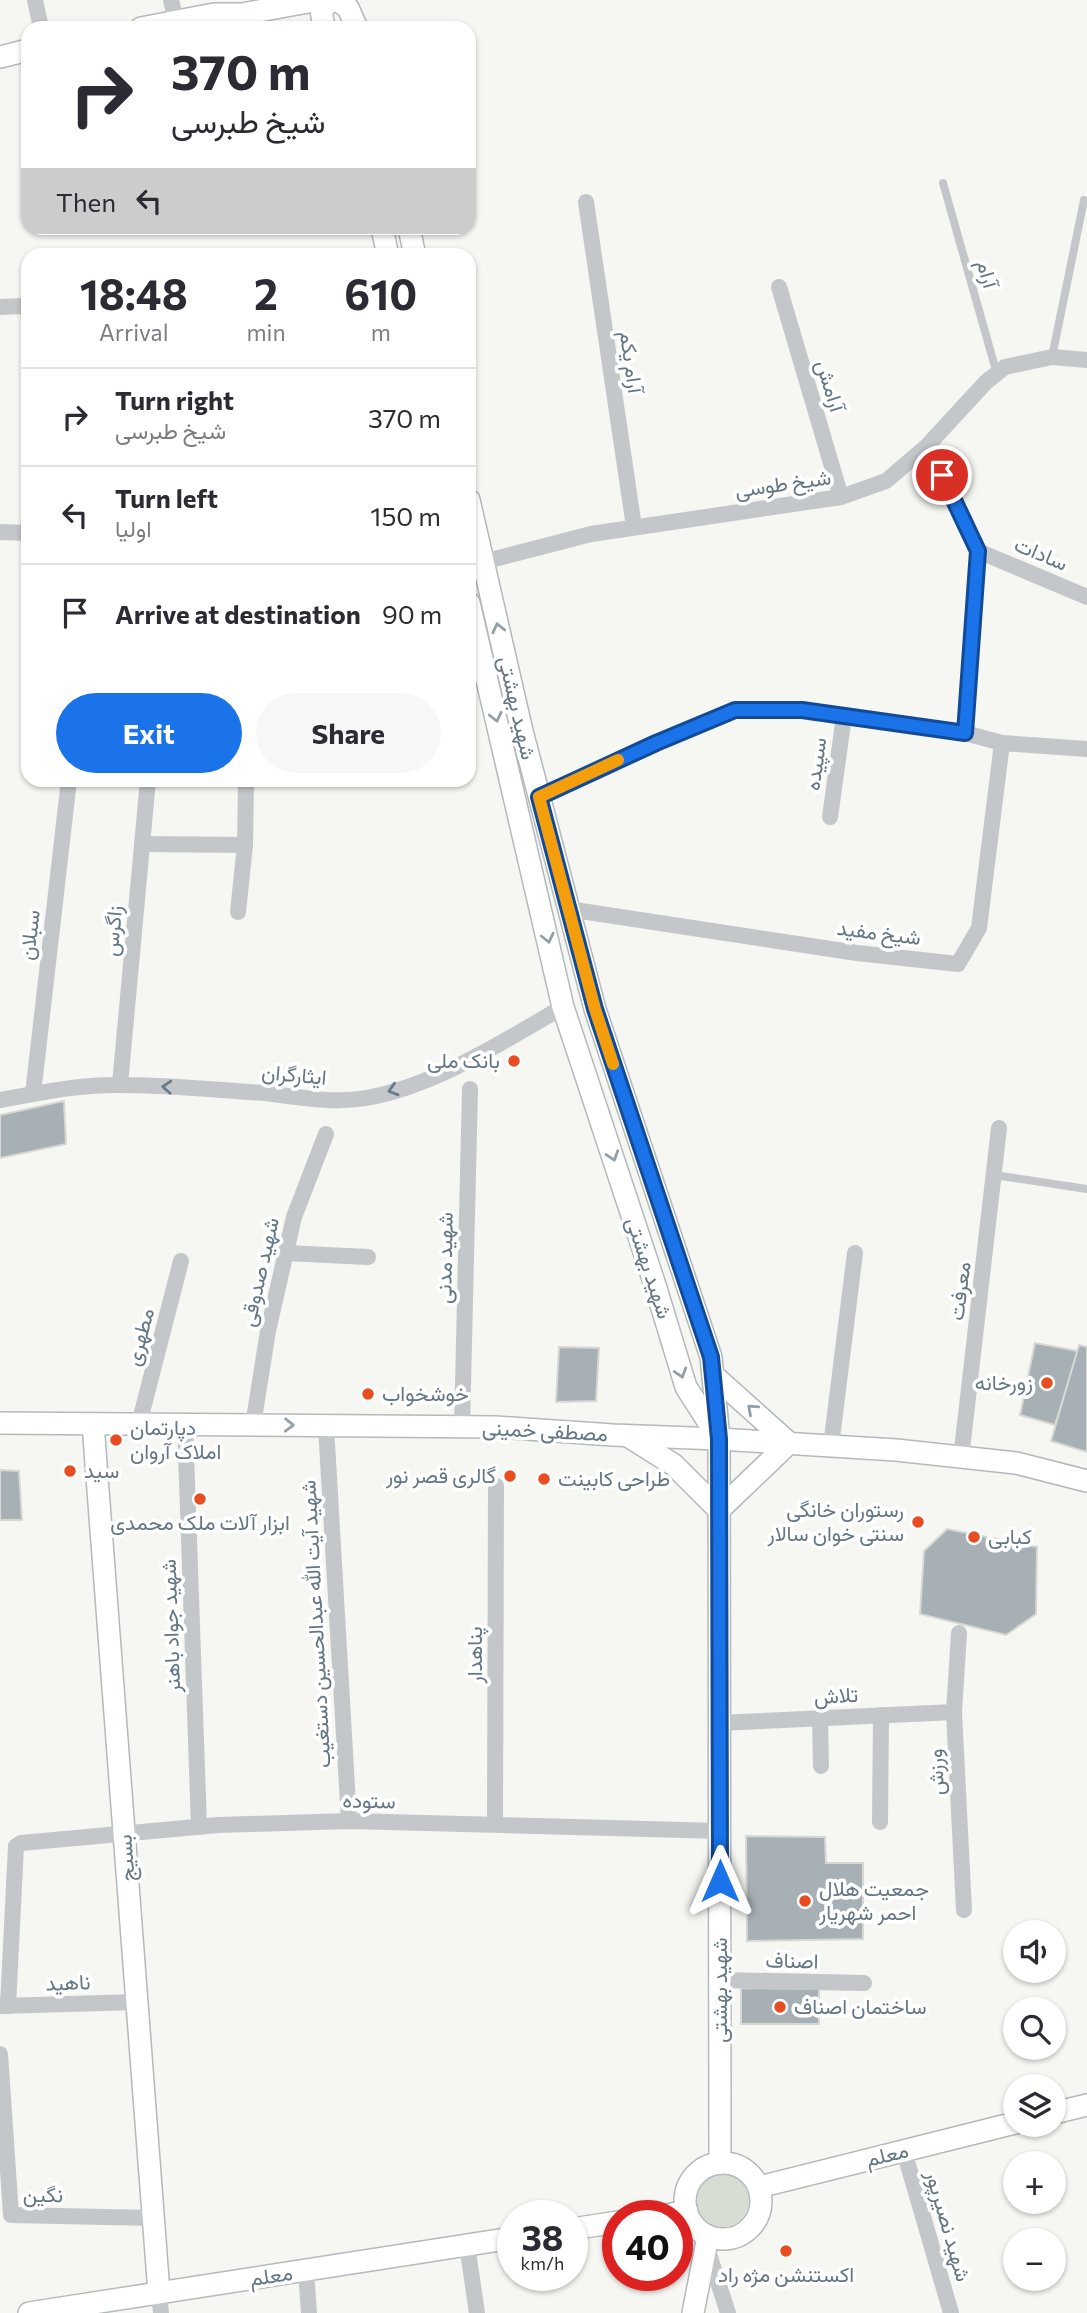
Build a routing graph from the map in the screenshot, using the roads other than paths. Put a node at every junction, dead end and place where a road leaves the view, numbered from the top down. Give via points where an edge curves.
1 (35, 0) edge
2 (171, 0) edge
3 (243, 0) edge
4 (319, 0) edge
5 (331, 0) edge
6 (337, 0) edge
7 (214, 14) junction
8 (40, 21) edge
9 (176, 21) joint
10 (323, 21) edge
11 (354, 21) edge
12 (21, 52) edge
13 (0, 57) edge
14 (943, 183) dead end
15 (1084, 200) dead end
16 (586, 202) dead end
17 (779, 288) dead end
18 (21, 306) edge
19 (0, 307) edge
20 (1052, 357) junction
21 (1087, 360) edge
22 (997, 374) junction
23 (942, 475) dead end
24 (841, 498) junction
25 (634, 527) junction
26 (476, 531) edge
27 (0, 532) edge
28 (21, 533) edge
29 (978, 551) junction
30 (483, 562) junction
31 (1087, 597) edge
32 (476, 633) edge
33 (844, 716) junction
34 (965, 733) junction
35 (1002, 743) junction
36 (1087, 748) edge
37 (68, 787) edge
38 (147, 787) edge
39 (246, 787) edge
40 (539, 797) junction
41 (830, 817) dead end
42 (142, 844) junction
43 (245, 845) junction
44 (568, 909) junction
45 (238, 912) dead end
46 (564, 1007) junction
47 (120, 1084) junction
48 (470, 1089) dead end
49 (33, 1094) junction
50 (0, 1100) edge
51 (999, 1128) dead end
52 (326, 1134) dead end
53 (994, 1175) junction
54 (1087, 1189) edge
55 (285, 1253) junction
56 (855, 1254) dead end
57 (369, 1257) dead end
58 (181, 1261) dead end
59 (713, 1375) junction
60 (0, 1423) edge
61 (93, 1424) junction
62 (139, 1424) junction
63 (185, 1424) junction
64 (253, 1425) junction
65 (326, 1426) junction
66 (463, 1427) junction
67 (628, 1436) junction
68 (719, 1439) junction
69 (789, 1443) junction
70 (831, 1446) junction
71 (961, 1458) junction
72 (1087, 1481) edge
73 (496, 1486) dead end
74 (719, 1510) junction
75 (959, 1633) dead end
76 (954, 1712) junction
77 (881, 1715) junction
78 (820, 1718) junction
79 (720, 1723) junction
80 (821, 1766) dead end
81 (349, 1821) junction
82 (880, 1822) dead end
83 (495, 1824) junction
84 (199, 1827) junction
85 (720, 1831) junction
86 (124, 1834) junction
87 (964, 1910) dead end
88 (720, 1980) junction
89 (864, 1983) dead end
90 (137, 2002) junction
91 (4, 2006) edge
92 (0, 2054) edge
93 (1087, 2105) edge
94 (1066, 2110) edge
95 (1003, 2126) edge
96 (904, 2151) junction
97 (720, 2163) junction
98 (759, 2187) junction
99 (685, 2200) edge
100 (153, 2218) junction
101 (693, 2224) edge
102 (497, 2240) edge
103 (707, 2241) junction
104 (467, 2245) junction
105 (306, 2270) junction
106 (160, 2303) edge
107 (29, 2313) edge
108 (309, 2313) edge
109 (477, 2313) edge
110 (693, 2313) edge
111 (728, 2313) edge
112 (951, 2313) edge

1 - 8 street
2 - 9 street
3 - 7 main road
4 - 7 main road via 242,14
5 - 10 main road via 321,10
6 - 11 main road via 348,8
7 - 9 main road
12 - 13 main road
14 - 22 lane, آرام
15 - 20 lane
16 - 25 street, آرام یکم
17 - 24 street, آرامش
18 - 19 street
20 - 21 street, شیخ طوسی
20 - 22 street, شیخ طوسی
22 - 24 street, شیخ طوسی via 886,481
23 - 29 street
24 - 25 street, شیخ طوسی
25 - 30 street, شیخ طوسی
26 - 30 main road, شهید بهشتی
27 - 28 street
29 - 31 street, سادات
29 - 34 street
40 -> 30 main road, شهید بهشتی
32 -> 46 main road, شهید بهشتی
33 - 34 street
33 - 40 street via 802,710 735,710
33 - 41 street, سپیده
34 - 35 street
35 - 36 street
35 - 44 street, شیخ مفید via 979,928 958,964
37 - 49 street, سبلان
38 - 42 street, زاگرس
39 - 43 street
40 - 44 main road, شهید بهشتی
42 - 43 street
42 - 47 street, زاگرس
43 - 45 street
44 - 59 main road, شهید بهشتی via 595,1009 711,1357
46 -> 47 street, ایثارگران via 473,1058 422,1081 366,1098 325,1100
46 -> 68 main road, شهید بهشتی via 685,1387
47 - 49 street, ایثارگران
48 - 66 street, شهید مدنی
49 - 50 street, ایثارگران
51 - 53 street, معرفت
52 - 55 street, شهید صدوقی via 293,1217
53 - 54 lane
53 - 71 street, معرفت
55 - 57 street
55 - 64 street, شهید صدوقی
56 - 70 street
58 - 62 street, مطهری
59 - 68 main road, شهید بهشتی
69 -> 59 main road
60 - 61 main road, مصطفی خمینی
61 - 62 main road, مصطفی خمینی
61 - 86 main road, بسیج
62 - 63 main road, مصطفی خمینی
63 - 64 main road, مصطفی خمینی
63 - 84 street, شهید جواد باهنر
64 -> 65 main road, مصطفی خمینی
65 - 66 main road, مصطفی خمینی
65 - 81 street, شهید آیت الله عبدالحسین دستغیب
66 - 67 main road, مصطفی خمینی
67 - 68 main road, مصطفی خمینی
67 - 74 main road via 674,1465
68 - 69 main road, مصطفی خمینی
68 - 74 main road, شهید بهشتی
69 - 70 main road, مصطفی خمینی
69 - 74 main road
70 - 71 main road, مصطفی خمینی
71 - 72 main road, مصطفی خمینی via 1016,1463
73 - 83 street, پناهدار
74 - 79 main road, شهید بهشتی
75 - 76 street, ورزش
76 - 77 street, تلاش
76 - 87 street, ورزش
77 - 78 street, تلاش
77 - 82 street
78 - 79 street, تلاش
78 - 80 street
79 - 85 main road, شهید بهشتی
81 - 83 street, ستوده
81 - 84 street, ستوده
83 - 85 street, ستوده
84 - 86 street, ستوده
85 - 88 main road, شهید بهشتی
86 - 90 main road, بسیج
86 - 91 street, ستوده via 16,1846
88 - 89 street, اصناف
88 - 97 main road, شهید بهشتی
90 - 91 street, ناهید
90 - 100 main road, بسیج
92 - 100 street, نگین via 11,2216
93 - 94 main road
95 - 96 main road, معلم
96 - 98 main road, معلم
96 - 112 street, شهید نصیرپور
97 - 98 main road via 744,2168
97 - 99 main road via 709,2165 692,2179
98 - 103 main road via 762,2200 754,2224 733,2238
100 - 106 main road, بسیج
101 - 103 main road
102 - 104 main road, معلم
103 - 110 main road
103 - 111 street
104 - 105 main road, معلم
104 - 109 street
105 - 106 main road, معلم
105 - 108 street
106 - 107 main road, معلم

